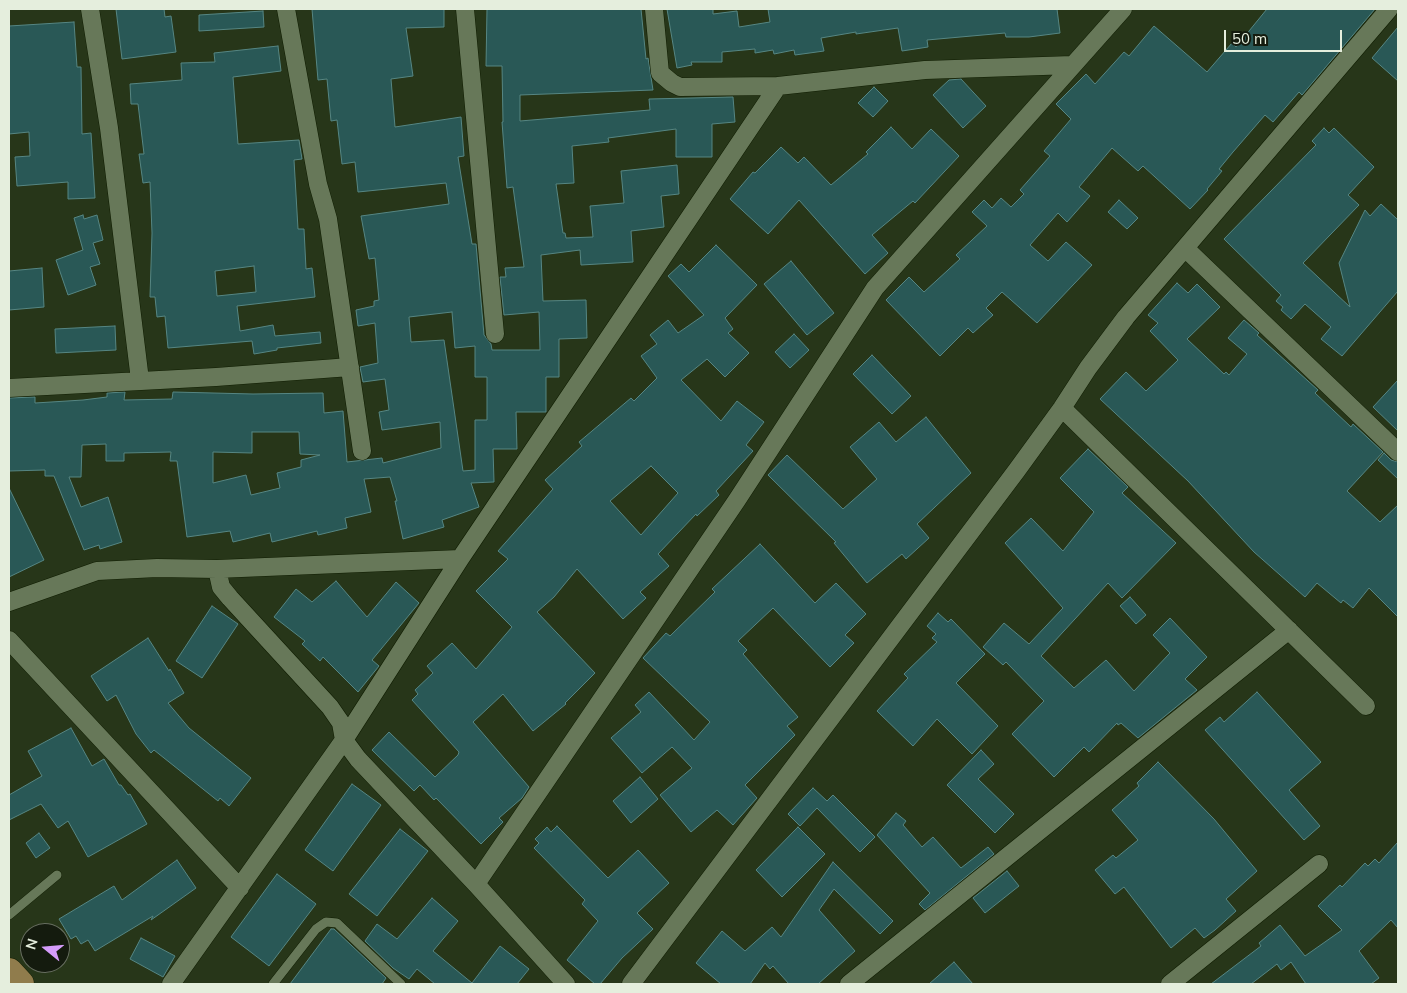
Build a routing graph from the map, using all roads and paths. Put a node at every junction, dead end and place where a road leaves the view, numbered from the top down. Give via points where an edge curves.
1 (90, 9) edge
2 (286, 9) edge
3 (464, 9) edge
4 (654, 9) edge
5 (1123, 9) edge
6 (1389, 9) edge
7 (1072, 65) junction
8 (778, 86) junction
9 (1186, 249) junction
10 (495, 334) dead end
11 (350, 367) junction
12 (140, 380) junction
13 (9, 388) edge
14 (1062, 408) junction
15 (362, 450) dead end
16 (1398, 452) edge
17 (460, 558) junction
18 (217, 569) junction
19 (9, 602) edge
20 (1290, 630) junction
21 (9, 640) edge
22 (1366, 706) dead end
23 (344, 740) junction
24 (1319, 864) dead end
25 (57, 875) dead end
26 (476, 884) junction
27 (240, 888) junction
28 (9, 915) edge
29 (9, 972) edge
30 (20, 984) edge
31 (171, 984) edge
32 (273, 984) edge
33 (401, 984) edge
34 (566, 984) edge
35 (630, 984) edge
36 (849, 984) edge
37 (1170, 984) edge

1 - 12 street via 109,128
2 - 11 street via 318,184 328,219
3 - 10 street
4 - 8 street via 660,73 672,83 680,87
5 - 7 street
6 - 9 street
7 - 8 street via 925,70
7 - 26 street via 875,288 737,500
8 - 17 street
9 - 14 street via 1126,317
9 - 16 street
11 - 12 street
11 - 15 street
12 - 13 street
14 - 20 street
14 - 35 street
17 - 18 street
17 - 23 street
18 - 19 street via 97,571
18 - 23 street via 221,587 230,598 330,707 341,724
20 - 22 street
20 - 36 street
21 - 27 street
23 - 26 street via 358,759
23 - 27 street
24 - 37 street
25 - 28 lane
26 - 34 street
27 - 31 street
29 - 30 main road
32 - 33 lane via 316,929 326,922 336,923

